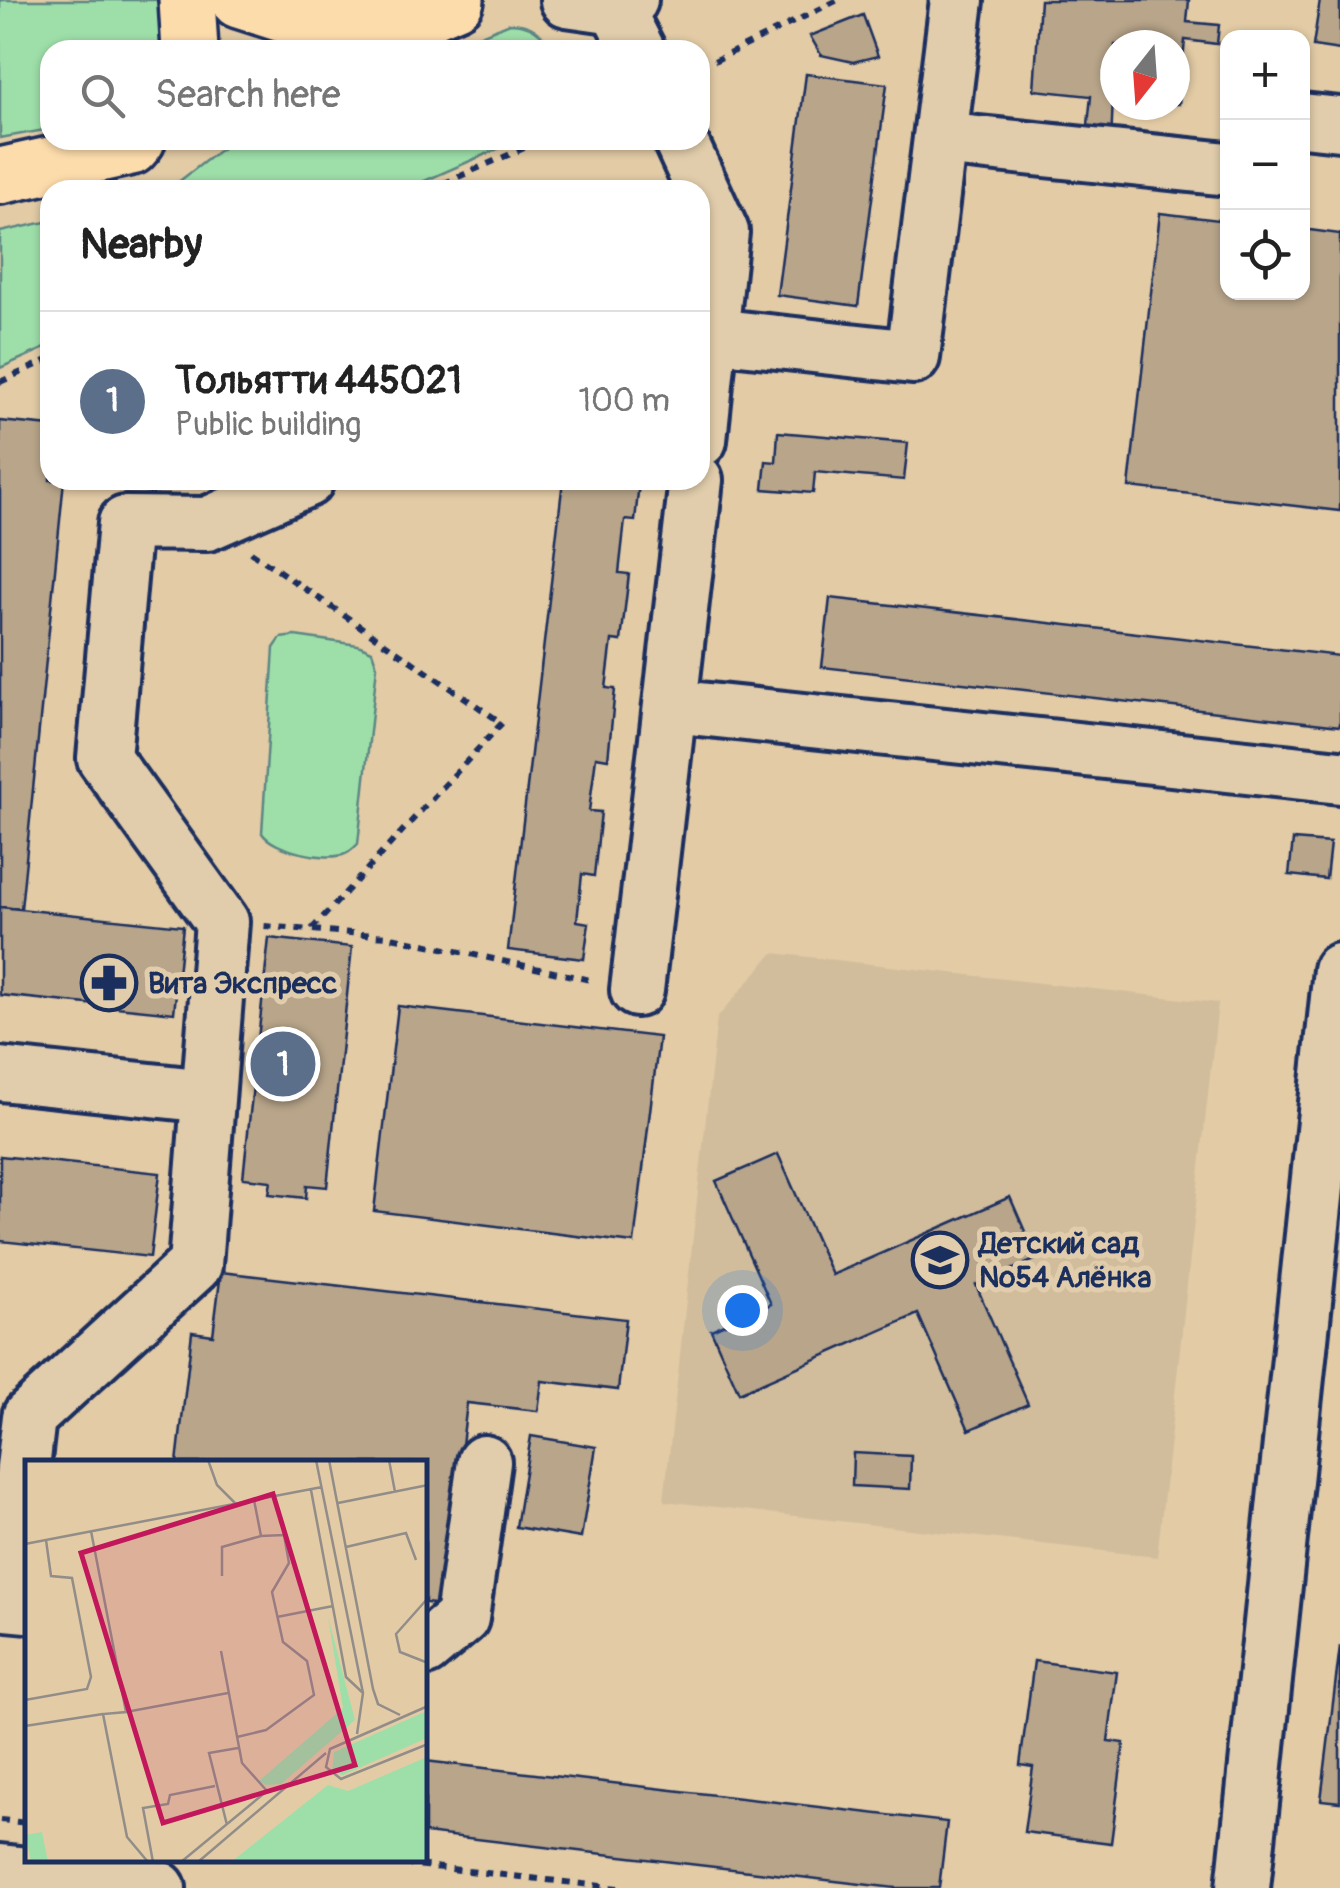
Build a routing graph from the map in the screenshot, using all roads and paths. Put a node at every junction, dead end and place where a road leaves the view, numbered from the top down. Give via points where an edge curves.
1 (187, 0) edge
2 (238, 0) edge
3 (456, 0) edge
4 (838, 0) edge
5 (956, 0) edge
6 (390, 29) junction
7 (189, 40) edge
8 (364, 40) edge
9 (710, 63) edge
10 (1310, 121) edge
11 (1340, 124) edge
12 (940, 139) junction
13 (105, 150) edge
14 (519, 150) edge
15 (685, 150) edge
16 (1220, 168) edge
17 (0, 176) edge
18 (452, 180) edge
19 (698, 180) edge
20 (710, 206) edge
21 (712, 335) junction
22 (710, 350) edge
23 (40, 364) edge
24 (0, 382) edge
25 (285, 490) edge
26 (695, 490) edge
27 (207, 524) junction
28 (671, 706) junction
29 (1340, 777) edge
30 (222, 922) junction
31 (312, 930) junction
32 (1340, 970) edge
33 (638, 990) joint
34 (0, 1074) edge
35 (208, 1096) junction
36 (484, 1462) dead end
37 (25, 1606) edge
38 (428, 1646) edge
39 (0, 1820) edge
40 (25, 1823) edge
41 (398, 1863) edge
42 (0, 1870) edge
43 (139, 1878) edge
44 (618, 1888) edge
45 (1242, 1888) edge

1 - 7 main road
2 - 6 main road via 292,18
3 - 6 main road
4 - 9 path
5 - 12 street
6 - 8 main road
10 - 11 street
12 - 16 street
12 - 21 street via 913,357
13 - 17 main road
14 - 18 path
15 - 19 street
20 - 21 street via 722,232
21 - 22 street
23 - 24 path
25 - 27 street
26 - 28 street
27 - 30 street via 125,523 104,758
27 - 31 path via 502,723
28 - 29 street
28 - 33 street
30 - 31 path
30 - 35 street
31 - 33 path via 387,936
32 - 45 street
34 - 35 street
35 - 37 street via 195,1265 29,1416 7,1604
36 - 38 street via 462,1618
39 - 40 path
41 - 44 path
42 - 43 street

